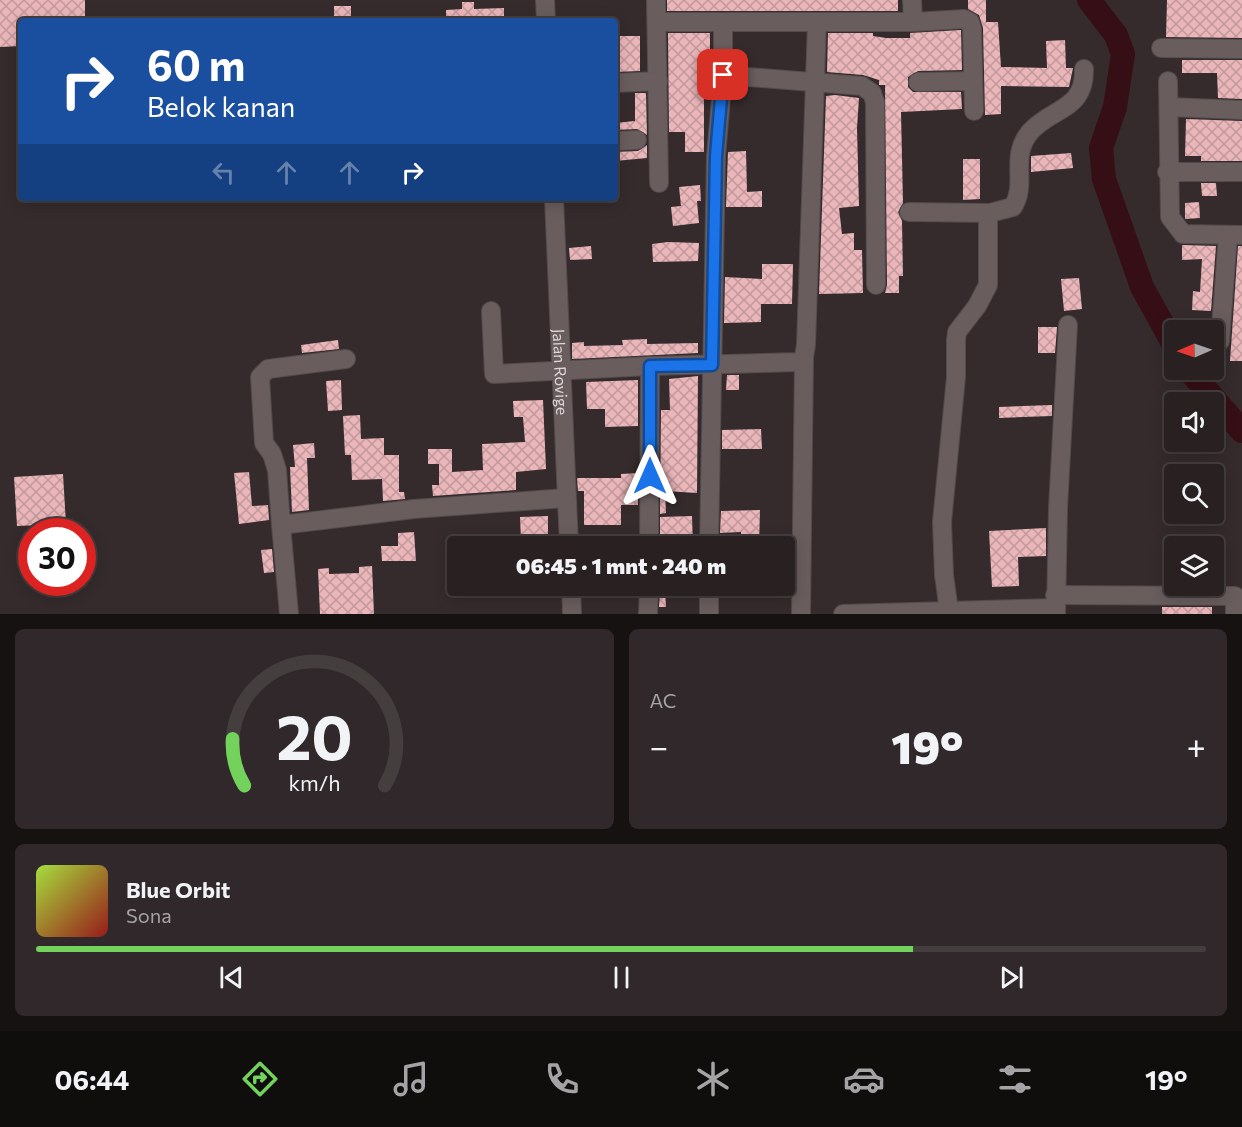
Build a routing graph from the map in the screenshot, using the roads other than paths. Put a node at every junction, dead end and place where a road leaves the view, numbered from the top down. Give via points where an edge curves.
1 (545, 0) edge
2 (656, 0) edge
3 (912, 0) edge
4 (546, 18) edge
5 (658, 22) junction
6 (723, 22) junction
7 (817, 22) junction
8 (913, 22) junction
9 (1161, 48) dead end
10 (1242, 49) edge
11 (1084, 69) dead end
12 (723, 75) junction
13 (658, 81) junction
14 (973, 81) junction
15 (1168, 81) dead end
16 (618, 82) edge
17 (813, 82) junction
18 (918, 82) dead end
19 (1170, 107) junction
20 (1242, 110) edge
21 (974, 111) dead end
22 (637, 140) dead end
23 (618, 141) edge
24 (1167, 172) junction
25 (1242, 172) edge
26 (659, 183) dead end
27 (554, 201) edge
28 (909, 212) dead end
29 (990, 213) junction
30 (1235, 235) edge
31 (876, 285) dead end
32 (491, 311) dead end
33 (1223, 320) edge
34 (1068, 325) dead end
35 (804, 357) junction
36 (346, 359) dead end
37 (712, 365) junction
38 (650, 366) junction
39 (560, 369) junction
40 (566, 498) junction
41 (281, 525) junction
42 (568, 536) edge
43 (649, 536) edge
44 (709, 536) edge
45 (571, 596) edge
46 (649, 596) edge
47 (709, 596) edge
48 (1056, 606) edge
49 (949, 611) junction
50 (289, 614) edge
51 (572, 614) edge
52 (648, 614) edge
53 (709, 614) edge
54 (801, 614) edge
55 (843, 614) edge
56 (1235, 614) edge

1 - 4 street
2 - 5 street
3 - 8 street
5 - 6 street
5 - 13 street
6 - 7 street
6 - 12 street
7 - 8 street
7 - 17 street
8 - 14 street via 970,22
9 - 10 street
11 - 29 street via 1084,82 1073,103 1030,132 1022,145 1018,156 1018,200 1006,211
12 - 17 street
12 - 37 street via 716,156
13 - 16 street
13 - 26 street
14 - 18 street
14 - 21 street
15 - 19 street
17 - 31 street via 862,86 872,93 875,102
17 - 35 street
19 - 20 street
19 - 24 street
22 - 23 street
24 - 25 street
24 - 30 street via 1170,217 1179,230 1184,234
27 - 39 street, Jalan Rovige
28 - 29 street
29 - 49 street via 988,285 957,332 956,340 942,522
30 - 33 street
32 - 39 street via 494,374
34 - 48 street
35 - 37 street via 790,364
35 - 54 street
36 - 41 street via 268,369 260,377 264,443 277,470
37 - 38 street
37 - 44 street
38 - 39 street
38 - 43 street
39 - 40 street, Jalan Rovige
40 - 41 street via 414,508
40 - 42 street, Jalan Rovige
41 - 50 street
45 - 51 street
46 - 52 street
47 - 53 street
48 - 49 street
48 - 56 street via 1236,596
49 - 55 street

